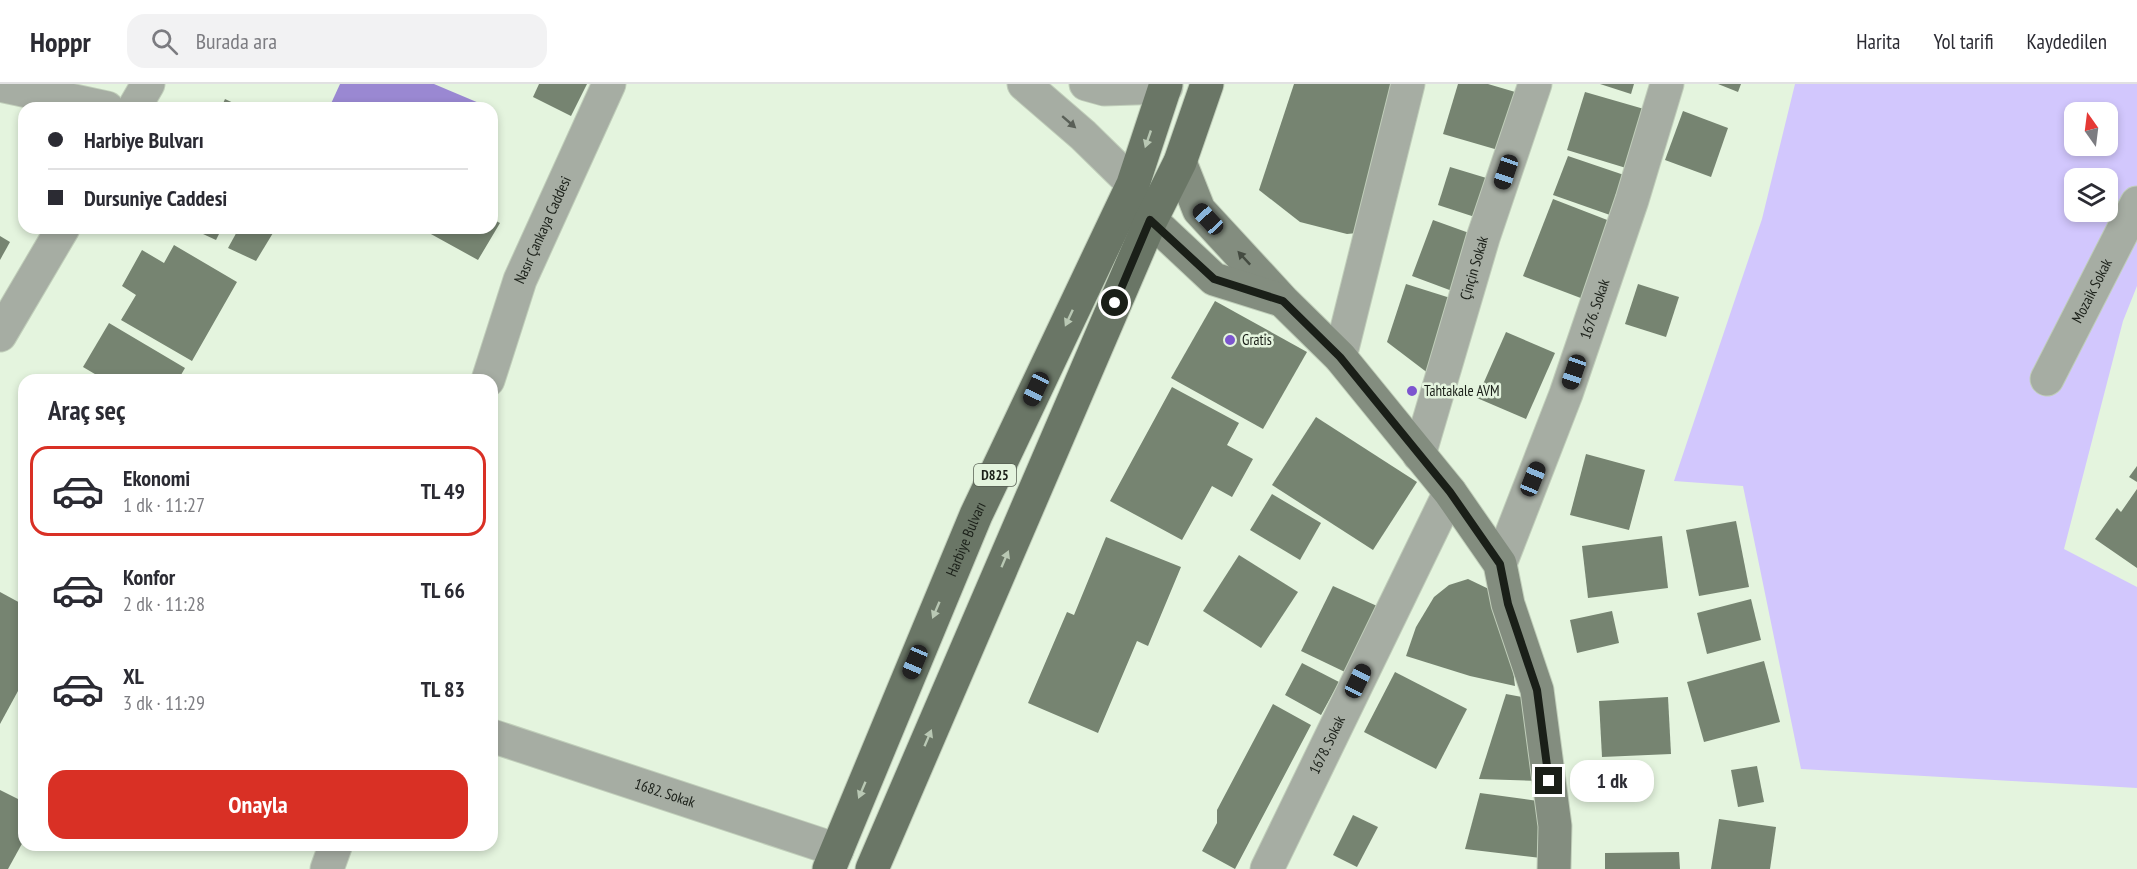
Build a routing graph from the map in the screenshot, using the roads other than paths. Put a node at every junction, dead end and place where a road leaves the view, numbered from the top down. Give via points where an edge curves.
1 (148, 84) edge
2 (609, 84) edge
3 (1024, 84) edge
4 (1086, 84) edge
5 (1208, 84) edge
6 (1408, 84) edge
7 (1535, 84) edge
8 (1667, 84) edge
9 (0, 85) edge
10 (1166, 85) edge
11 (79, 102) edge
12 (138, 102) edge
13 (1180, 162) junction
14 (1133, 184) junction
15 (2137, 203) edge
16 (1150, 220) junction
17 (59, 234) edge
18 (1283, 301) junction
19 (0, 335) edge
20 (1340, 357) junction
21 (490, 374) edge
22 (2047, 379) dead end
23 (1419, 455) junction
24 (1450, 492) junction
25 (1500, 564) junction
26 (498, 738) edge
27 (333, 851) edge
28 (833, 859) edge
29 (327, 869) edge
30 (872, 869) edge
31 (1267, 869) edge
32 (1554, 869) edge

1 - 12 street
2 - 21 street, Nasır Çankaya Caddesi via 520,280
3 -> 14 street
4 - 10 street via 1104,89
5 - 13 main road, D825
6 - 20 street
7 - 23 street, Çinçin Sokak via 1483,238
8 - 25 street, 1676. Sokak via 1566,394
9 - 11 street
10 - 13 main road
10 -> 14 main road, Harbiye Bulvarı / D825
13 - 14 main road
13 - 16 main road, D825
18 -> 13 street via 1199,210
14 - 16 main road
14 -> 28 main road, Harbiye Bulvarı / D825 via 976,515
15 - 22 street, Mozaik Sokak
16 - 18 street via 1214,279
30 -> 16 main road, D825
17 - 19 street
18 - 20 street
20 - 23 street
23 - 24 street
24 - 25 street
24 - 31 street, 1678. Sokak
25 - 32 street via 1508,604 1537,690 1555,826
26 - 28 street, 1682. Sokak
27 - 29 street

